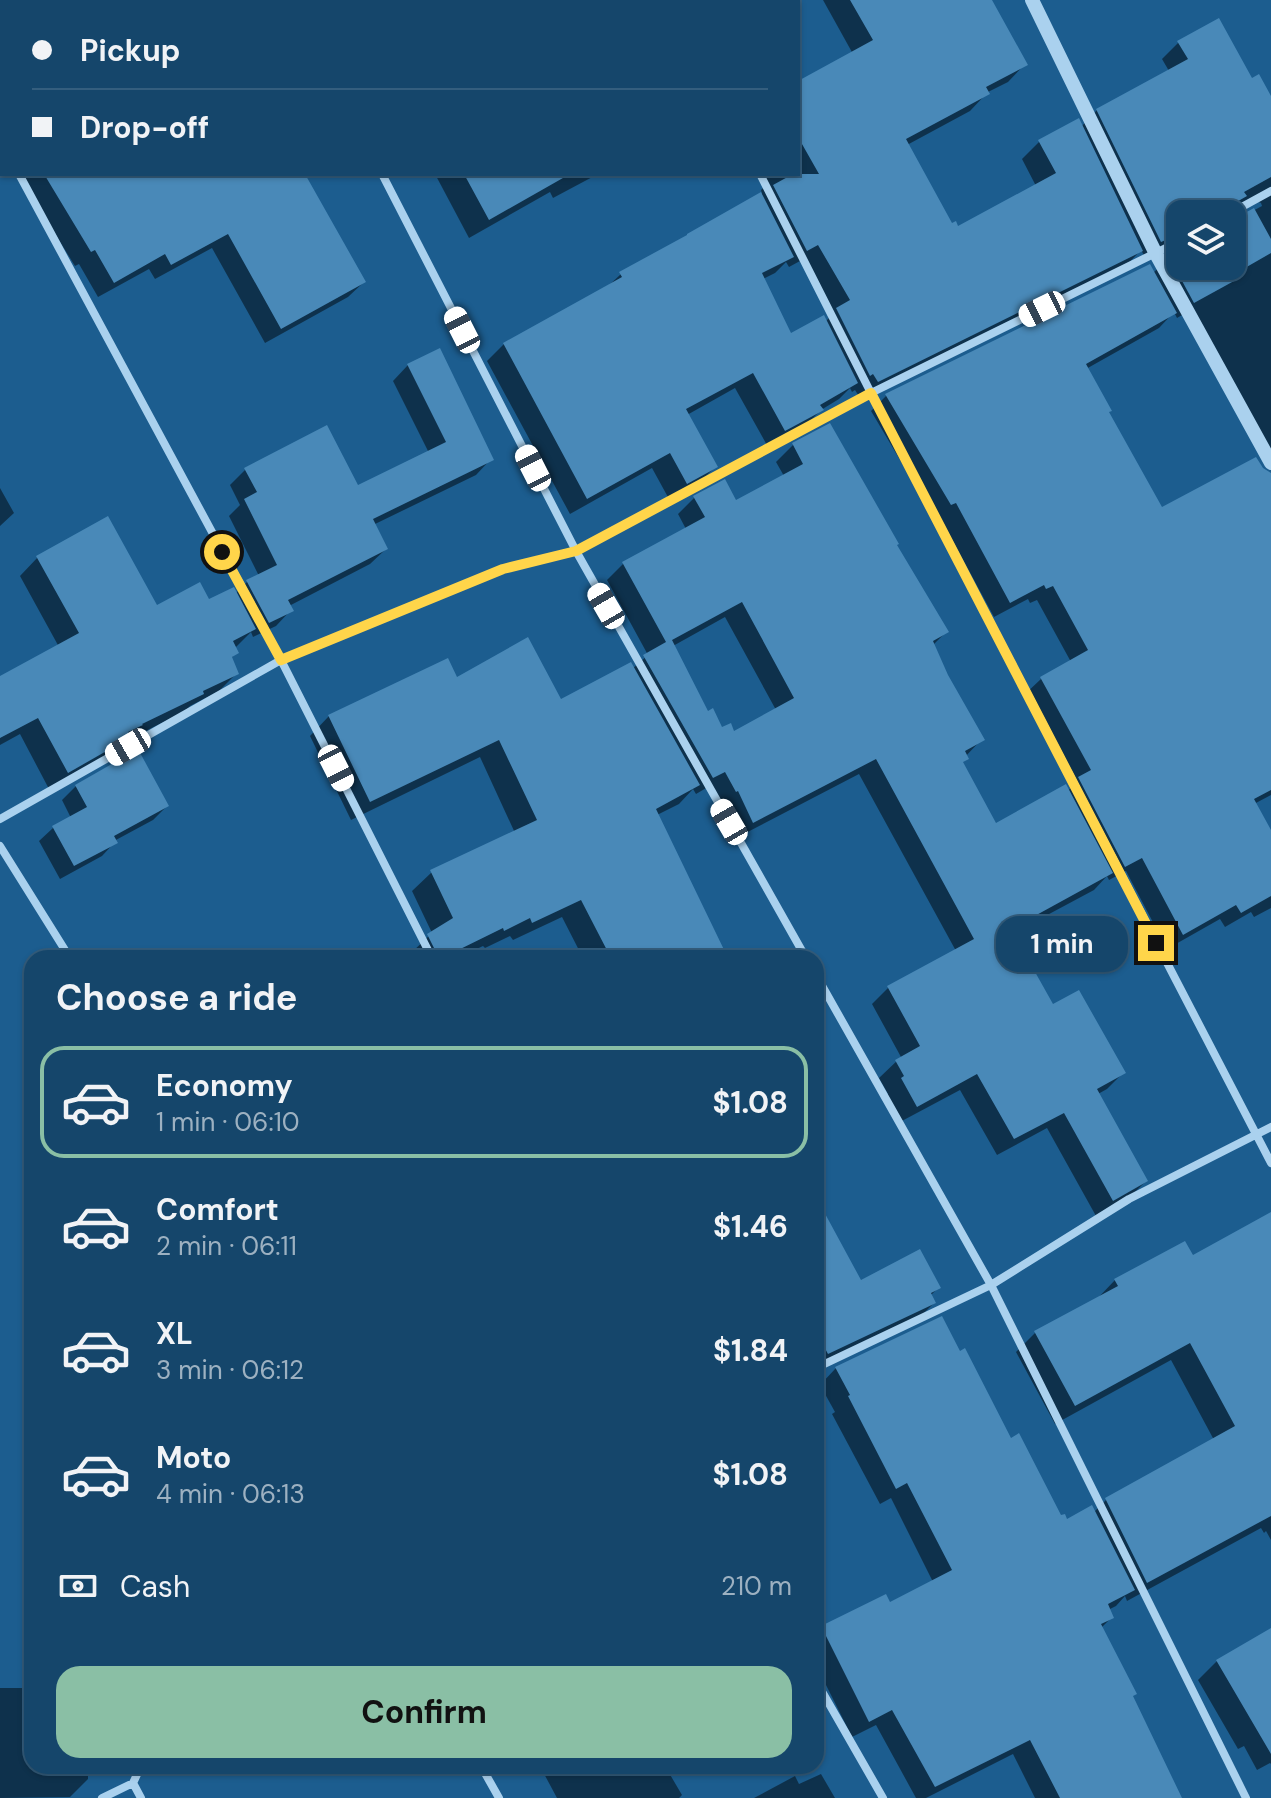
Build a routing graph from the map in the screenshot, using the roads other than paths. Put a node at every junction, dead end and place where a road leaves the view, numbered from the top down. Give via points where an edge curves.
1 (1032, 0) edge
2 (20, 176) edge
3 (383, 176) edge
4 (761, 176) edge
5 (1271, 191) edge
6 (1246, 205) edge
7 (1166, 249) edge
8 (1156, 254) junction
9 (871, 393) junction
10 (1271, 463) edge
11 (576, 551) junction
12 (281, 660) junction
13 (0, 819) edge
14 (0, 846) edge
15 (65, 950) edge
16 (428, 950) edge
17 (801, 950) edge
18 (824, 989) edge
19 (1271, 1127) edge
20 (1256, 1135) junction
21 (1271, 1163) edge
22 (991, 1285) junction
23 (824, 1364) edge
24 (824, 1695) edge
25 (137, 1774) edge
26 (486, 1774) edge
27 (133, 1783) junction
28 (102, 1798) edge
29 (141, 1798) edge
30 (499, 1798) edge
31 (883, 1798) edge
32 (1246, 1798) edge

1 - 8 street
2 - 12 street
3 - 11 street
4 - 9 street
5 - 6 street
7 - 8 street
8 - 9 street
8 - 10 street
9 - 11 street
9 - 20 street
11 - 12 street via 503,569
11 - 17 street
12 - 13 street
12 - 16 street
14 - 15 street
18 - 22 street
19 - 20 street
20 - 21 street
20 - 22 street via 1129,1199
22 - 23 street
22 - 32 street
24 - 31 street
25 - 27 street
26 - 30 street
27 - 28 street
27 - 29 street

